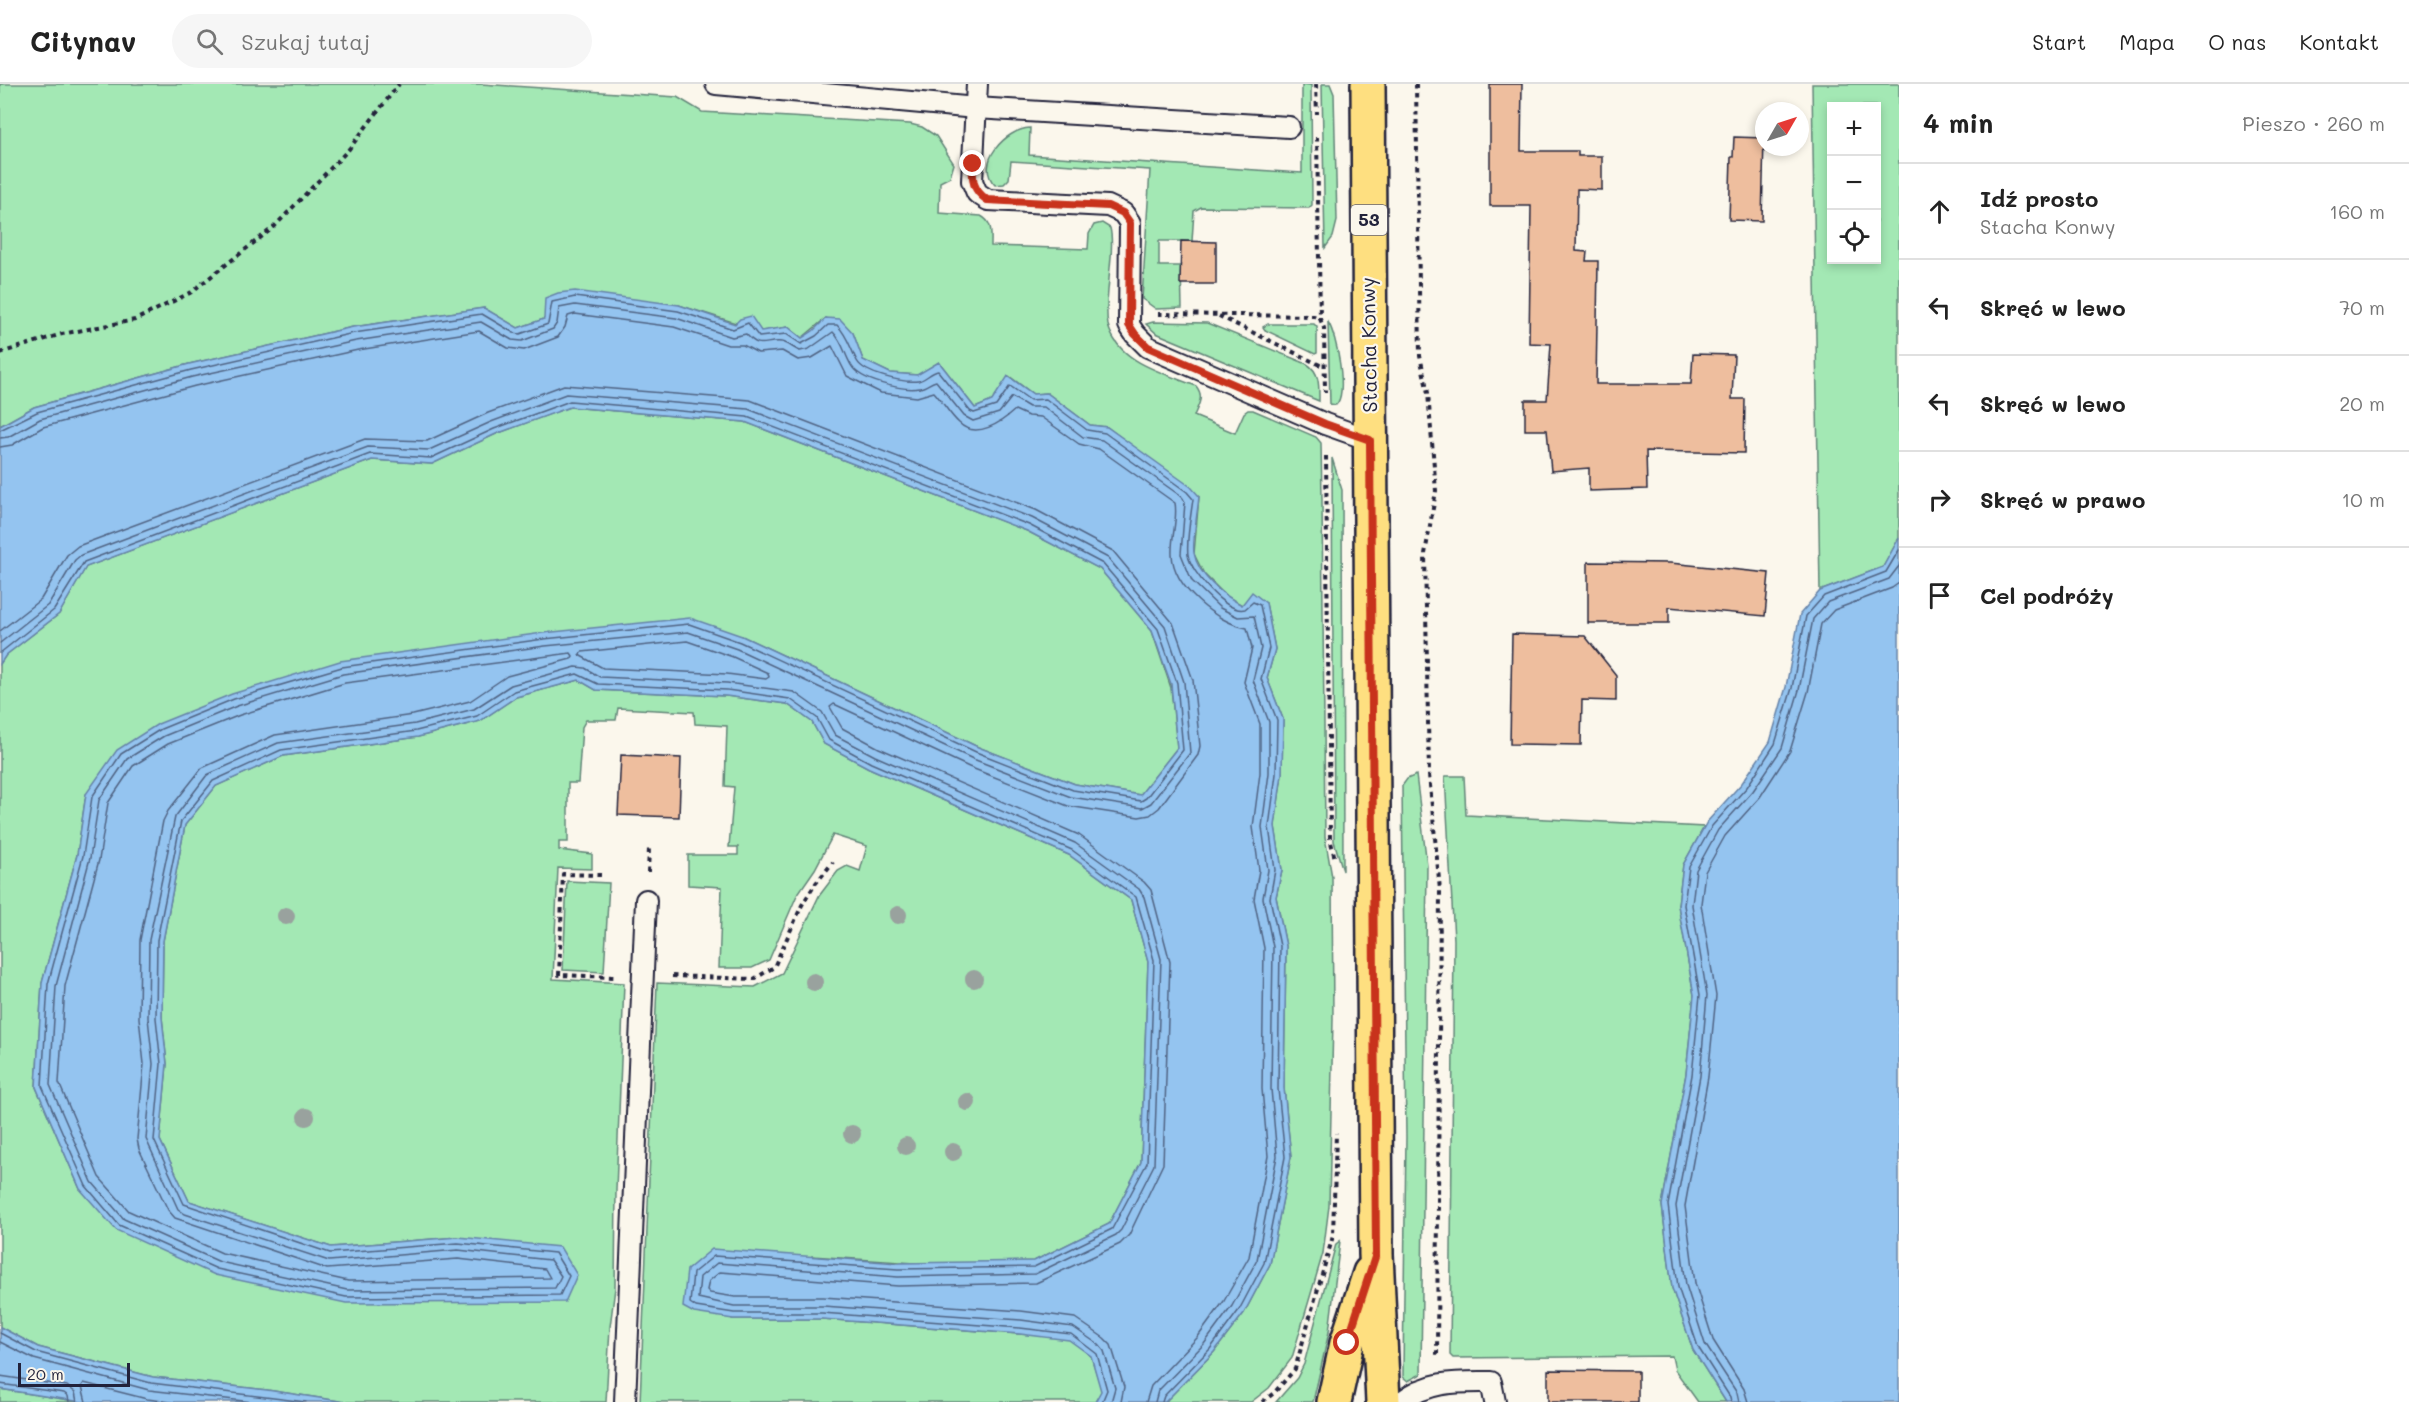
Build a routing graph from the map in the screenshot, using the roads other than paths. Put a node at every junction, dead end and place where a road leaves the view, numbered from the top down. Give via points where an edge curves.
1 (716, 84) edge
2 (977, 84) edge
3 (1368, 84) edge
4 (976, 108) junction
5 (1289, 127) dead end
6 (1370, 440) junction
7 (646, 900) dead end
8 (1376, 1254) junction
9 (625, 1402) edge
10 (1334, 1402) edge
11 (1383, 1402) edge
12 (1401, 1402) edge
13 (1495, 1402) edge

1 - 4 lane
2 - 4 lane
3 - 6 main road, Stacha Konwy / 53
4 - 5 lane
4 - 6 lane via 972,181 977,193 987,200 1108,206 1123,213 1130,223 1131,240 1129,325 1148,347
6 - 8 main road, Stacha Konwy / 53
7 - 9 lane
8 - 10 main road, Stacha Konwy / 53 via 1347,1343
8 - 11 main road, Stacha Konwy / 53
12 - 13 lane via 1435,1384 1491,1382

